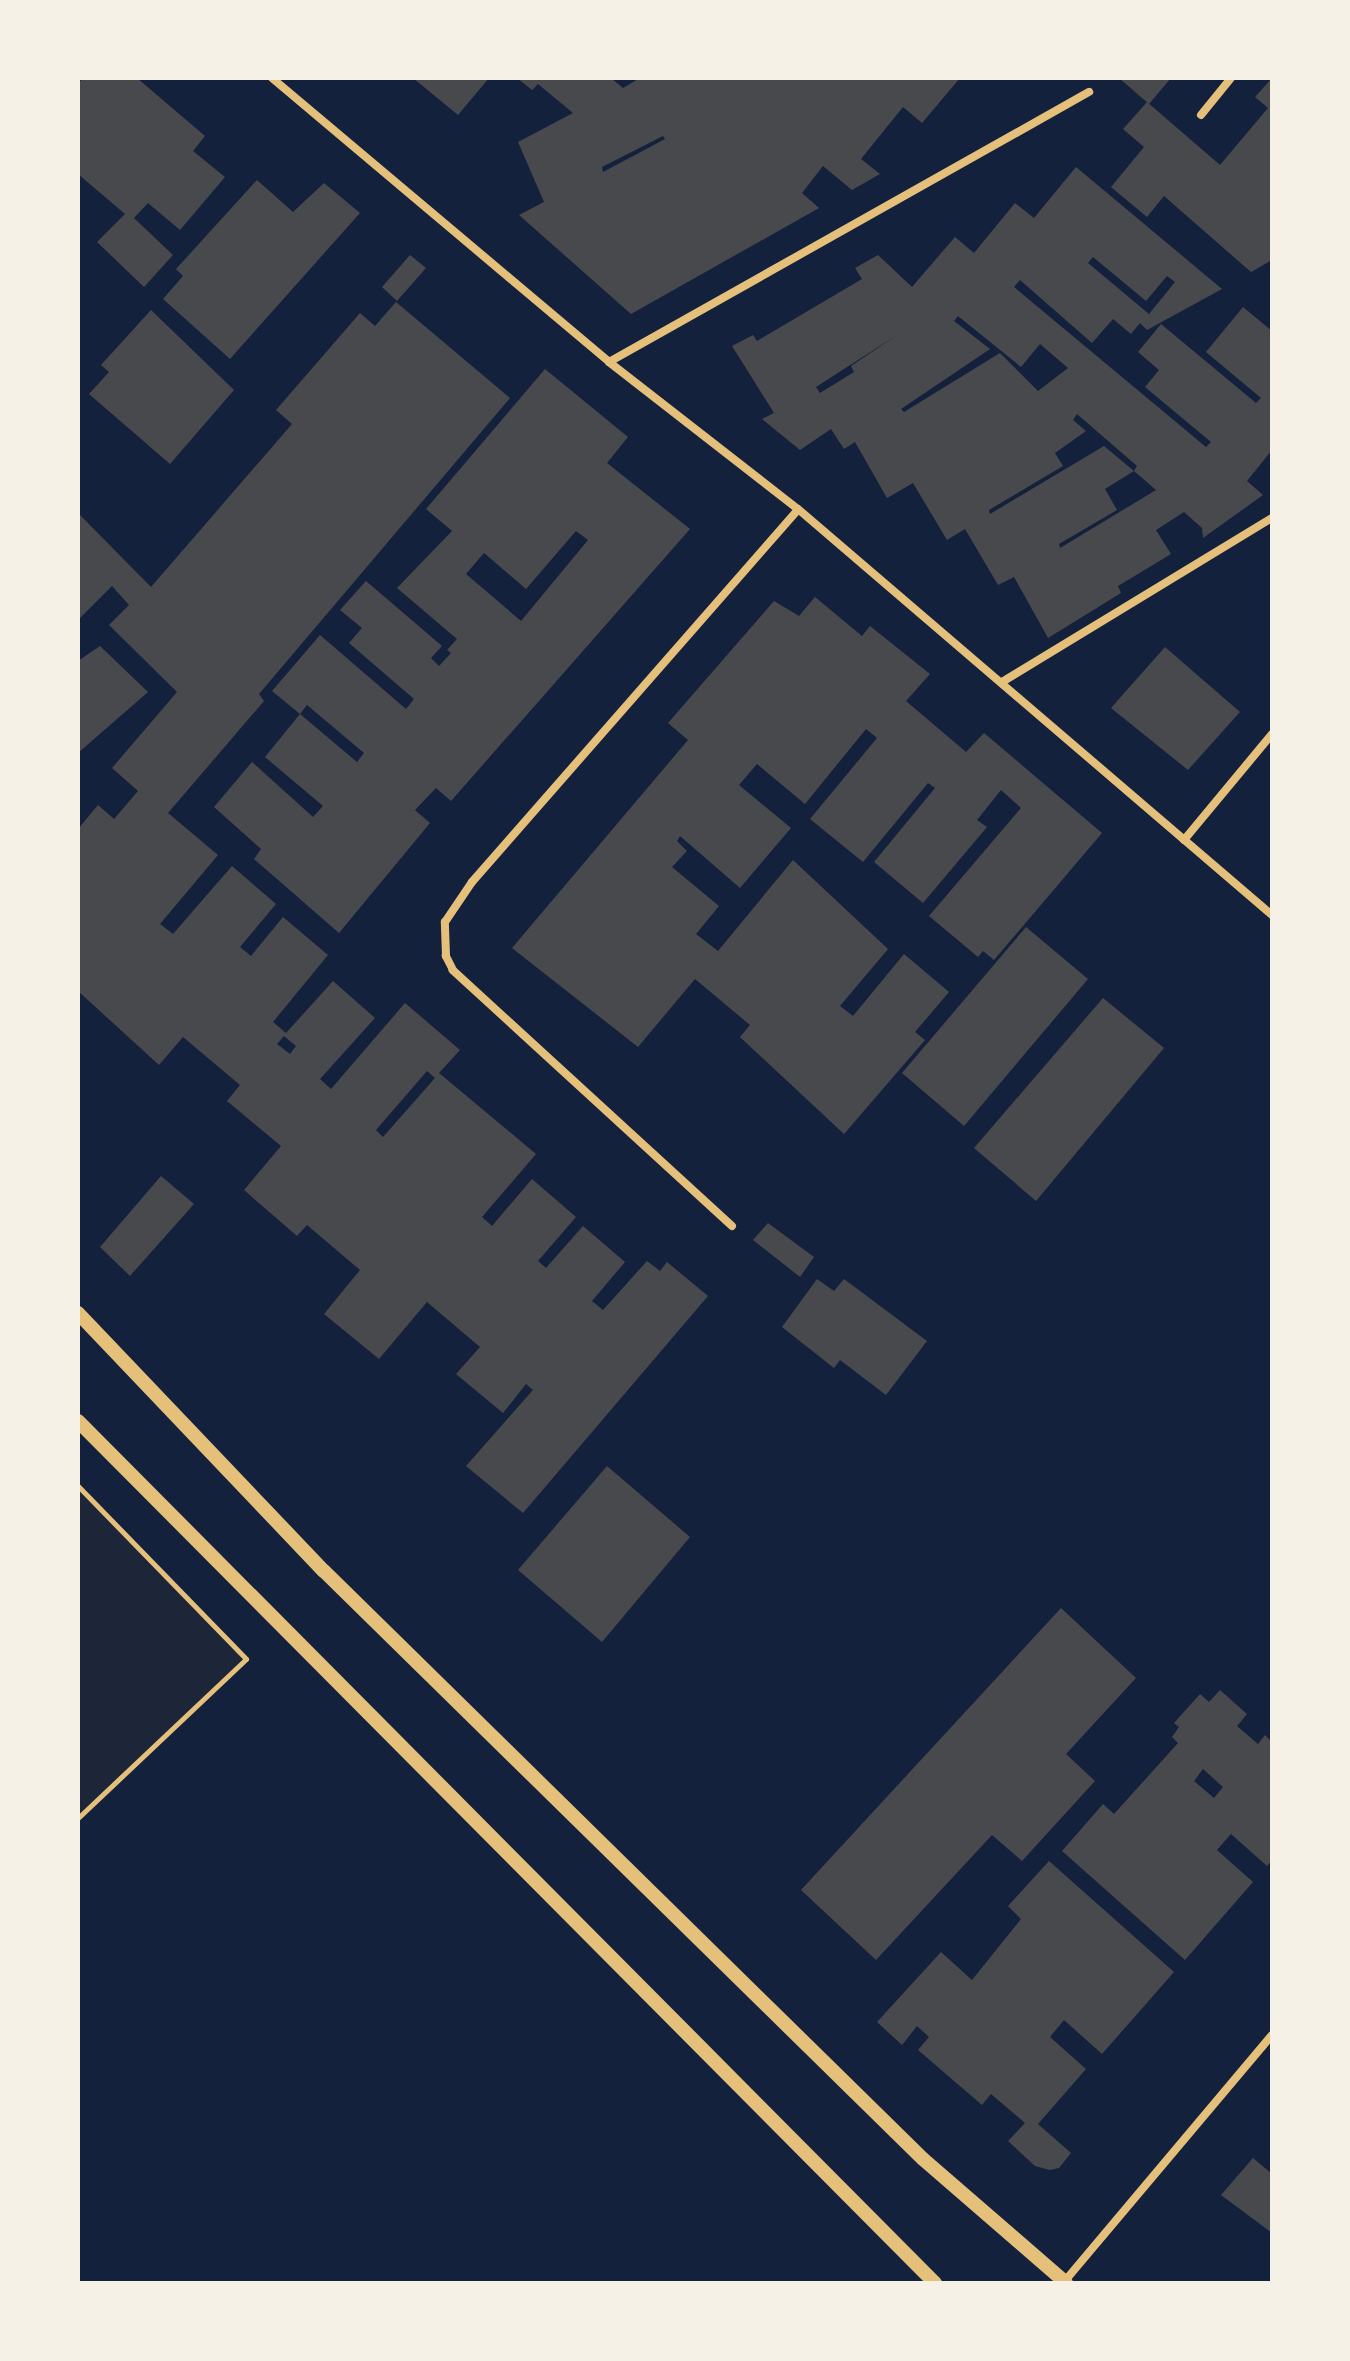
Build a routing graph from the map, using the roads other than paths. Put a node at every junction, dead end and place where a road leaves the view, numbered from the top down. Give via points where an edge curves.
1 (272, 78) edge
2 (1231, 78) edge
3 (1089, 92) dead end
4 (1201, 115) dead end
5 (609, 362) junction
6 (798, 509) junction
7 (1272, 518) edge
8 (1002, 682) junction
9 (1272, 734) edge
10 (1184, 840) junction
11 (1272, 915) edge
12 (732, 1226) dead end
13 (78, 1313) edge
14 (78, 1421) edge
15 (1272, 2035) edge
16 (935, 2283) edge
17 (1065, 2283) edge

1 - 5 street
2 - 4 street
3 - 5 street
5 - 6 street
6 - 8 street
6 - 12 street via 472,882 445,922 453,970
7 - 8 street
8 - 10 street
9 - 10 street
10 - 11 street
13 - 17 street via 324,1571 911,2148
14 - 16 street
15 - 17 street

